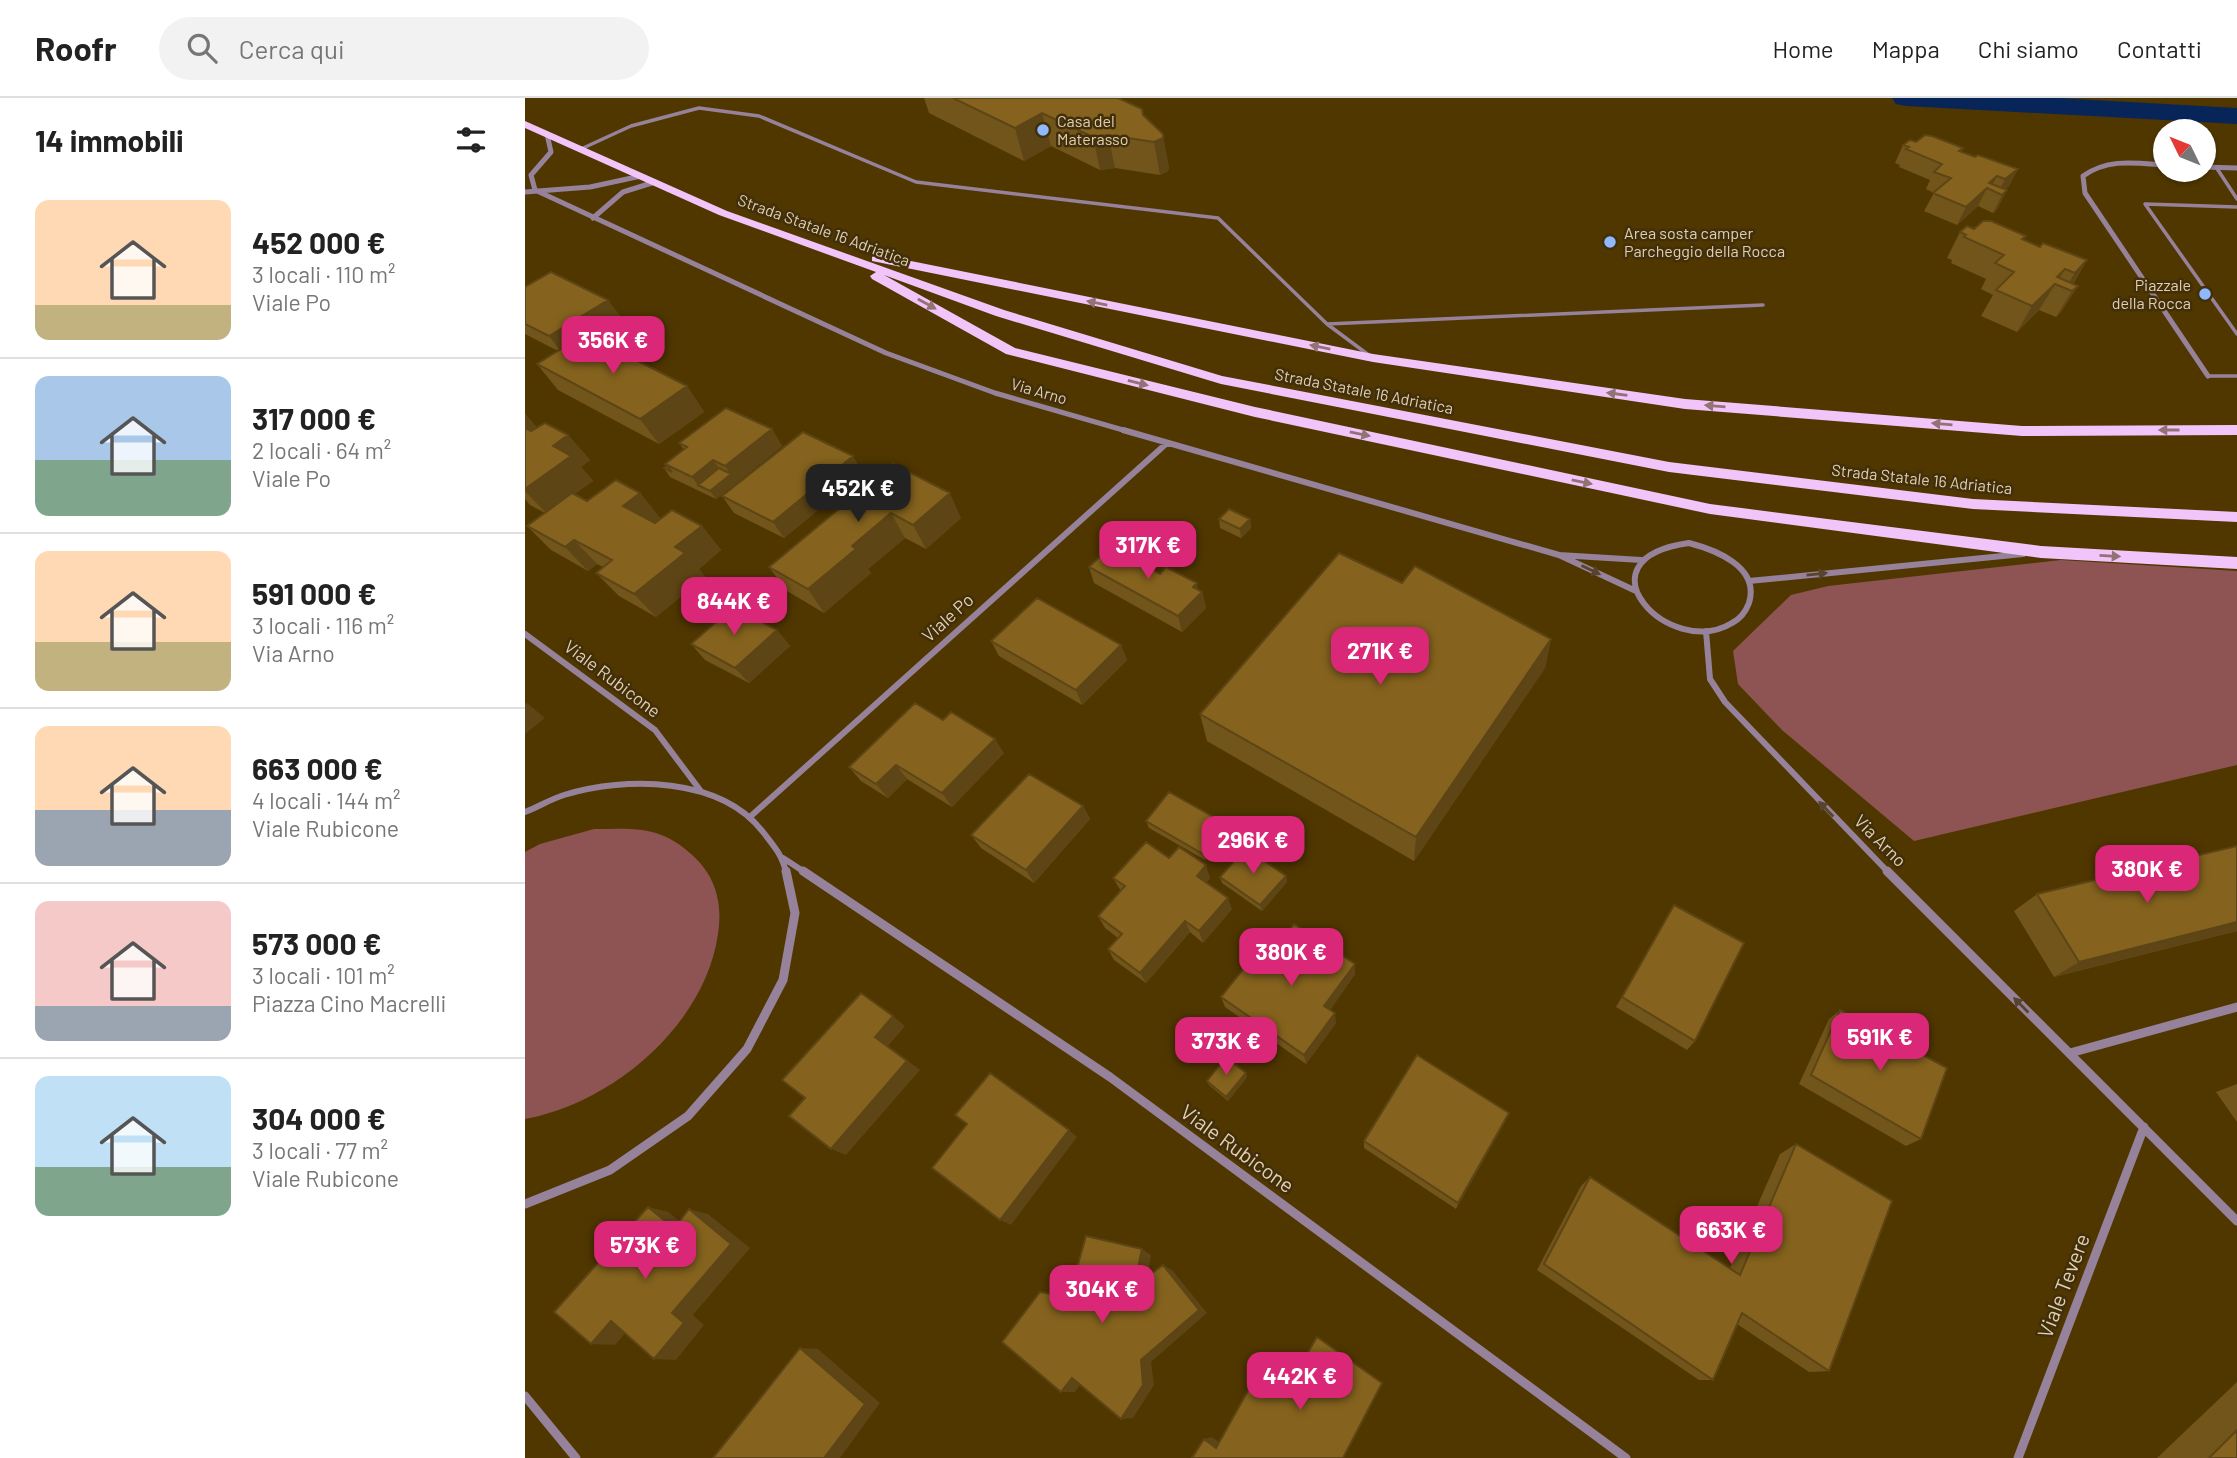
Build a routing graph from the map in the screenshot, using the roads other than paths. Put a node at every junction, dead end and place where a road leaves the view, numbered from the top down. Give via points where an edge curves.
1 (525, 124) edge
2 (547, 134) junction
3 (581, 149) junction
4 (2153, 164) edge
5 (2216, 167) joint
6 (2237, 168) edge
7 (641, 176) junction
8 (655, 182) junction
9 (535, 190) junction
10 (525, 192) edge
11 (2237, 199) edge
12 (2237, 208) edge
13 (593, 218) junction
14 (824, 248) junction
15 (1763, 305) dead end
16 (1327, 324) junction
17 (2237, 334) edge
18 (1373, 358) junction
19 (2208, 376) joint
20 (2237, 376) edge
21 (2237, 430) edge
22 (1167, 443) junction
23 (2237, 517) edge
24 (2041, 552) junction
25 (1559, 555) junction
26 (1641, 560) junction
27 (2237, 563) edge
28 (1749, 581) junction
29 (1636, 591) junction
30 (1706, 631) junction
31 (525, 634) edge
32 (700, 790) junction
33 (525, 813) edge
34 (751, 816) junction
35 (783, 858) junction
36 (2237, 1007) edge
37 (2070, 1053) junction
38 (2144, 1127) junction
39 (525, 1204) edge
40 (2237, 1220) edge
41 (525, 1396) edge
42 (576, 1458) edge
43 (1626, 1458) edge
44 (2018, 1458) edge

1 - 2 main road, Strada Statale 16 Adriatica
2 - 3 main road, Strada Statale 16 Adriatica
2 - 9 street via 551,152 531,175
3 - 7 main road, Strada Statale 16 Adriatica
3 - 16 lane via 631,126 699,108 759,116 916,182 1217,218
4 - 19 street via 2112,162 2093,167 2083,176 2085,193
5 - 6 street
5 - 11 lane
7 - 8 main road, Strada Statale 16 Adriatica
7 - 9 street via 590,187
8 - 13 street via 623,192
8 - 14 main road, Strada Statale 16 Adriatica via 723,213
9 - 10 street
9 - 13 street, Via Arno
12 - 17 lane via 2145,204
13 - 22 street, Via Arno via 886,353 995,393
18 -> 14 main road
14 - 23 main road, Strada Statale 16 Adriatica via 1000,313 1221,380 1426,422 1669,467 1973,504
14 -> 24 main road via 1011,351 1241,409 1710,509
15 - 16 lane
16 - 18 lane
21 -> 18 main road via 2022,431 1698,405
19 - 20 lane
22 - 25 street, Via Arno
22 - 34 street, Viale Po
24 -> 27 main road
28 -> 24 street
25 - 26 street
25 -> 29 street
26 - 28 street via 1670,545 1699,545 1725,555
26 - 29 street via 1634,580
28 - 30 street via 1751,595 1738,620
29 - 30 street via 1655,616 1670,625
37 -> 30 street, Via Arno via 1725,702 1710,679
31 - 32 street, Viale Rubicone via 655,730
32 - 33 street via 636,783 565,795
32 - 34 street
34 - 35 street
35 - 39 street via 795,914 783,979 747,1049 688,1116 610,1170
35 - 43 street, Viale Rubicone via 1110,1077
36 - 37 street
37 - 38 street, Via Arno
38 - 40 street, Via Arno
38 - 44 street, Viale Tevere
41 - 42 street

